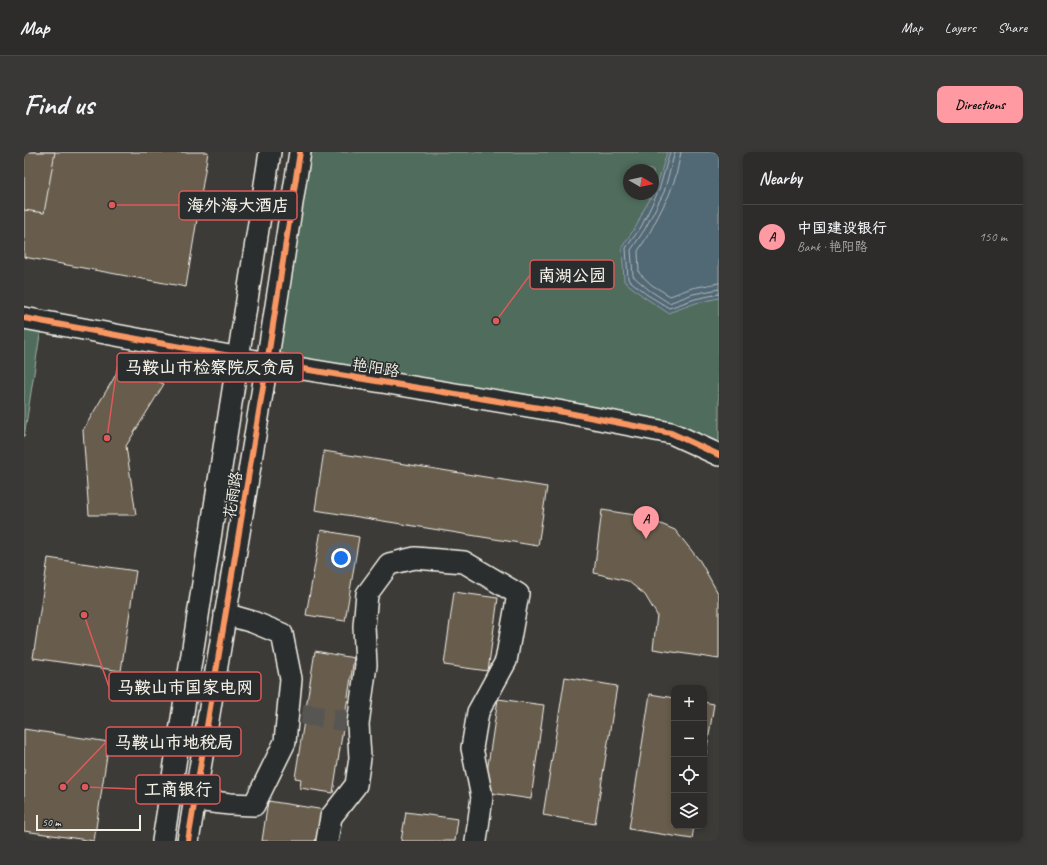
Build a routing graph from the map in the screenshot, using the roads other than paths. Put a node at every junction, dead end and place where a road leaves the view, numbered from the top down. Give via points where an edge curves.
1 (270, 152) edge
2 (300, 152) edge
3 (24, 318) edge
4 (238, 358) junction
5 (267, 363) junction
6 (719, 455) edge
7 (225, 614) junction
8 (195, 800) junction
9 (162, 841) edge
10 (188, 841) edge
11 (327, 841) edge
12 (476, 841) edge

1 - 4 street
2 - 5 street, 花雨路
3 - 4 street, 艳阳路
4 - 5 street, 艳阳路
4 - 9 street
5 - 6 street, 艳阳路 via 420,387 671,433
5 - 7 street, 花雨路
7 - 8 street, 花雨路
7 - 8 street via 282,634 295,713 285,742 254,805
8 - 10 street, 花雨路
11 - 12 street via 331,817 356,786 360,758 352,722 366,665 364,626 367,594 389,564 415,558 464,562 518,594 506,661 478,712 472,748 482,797

